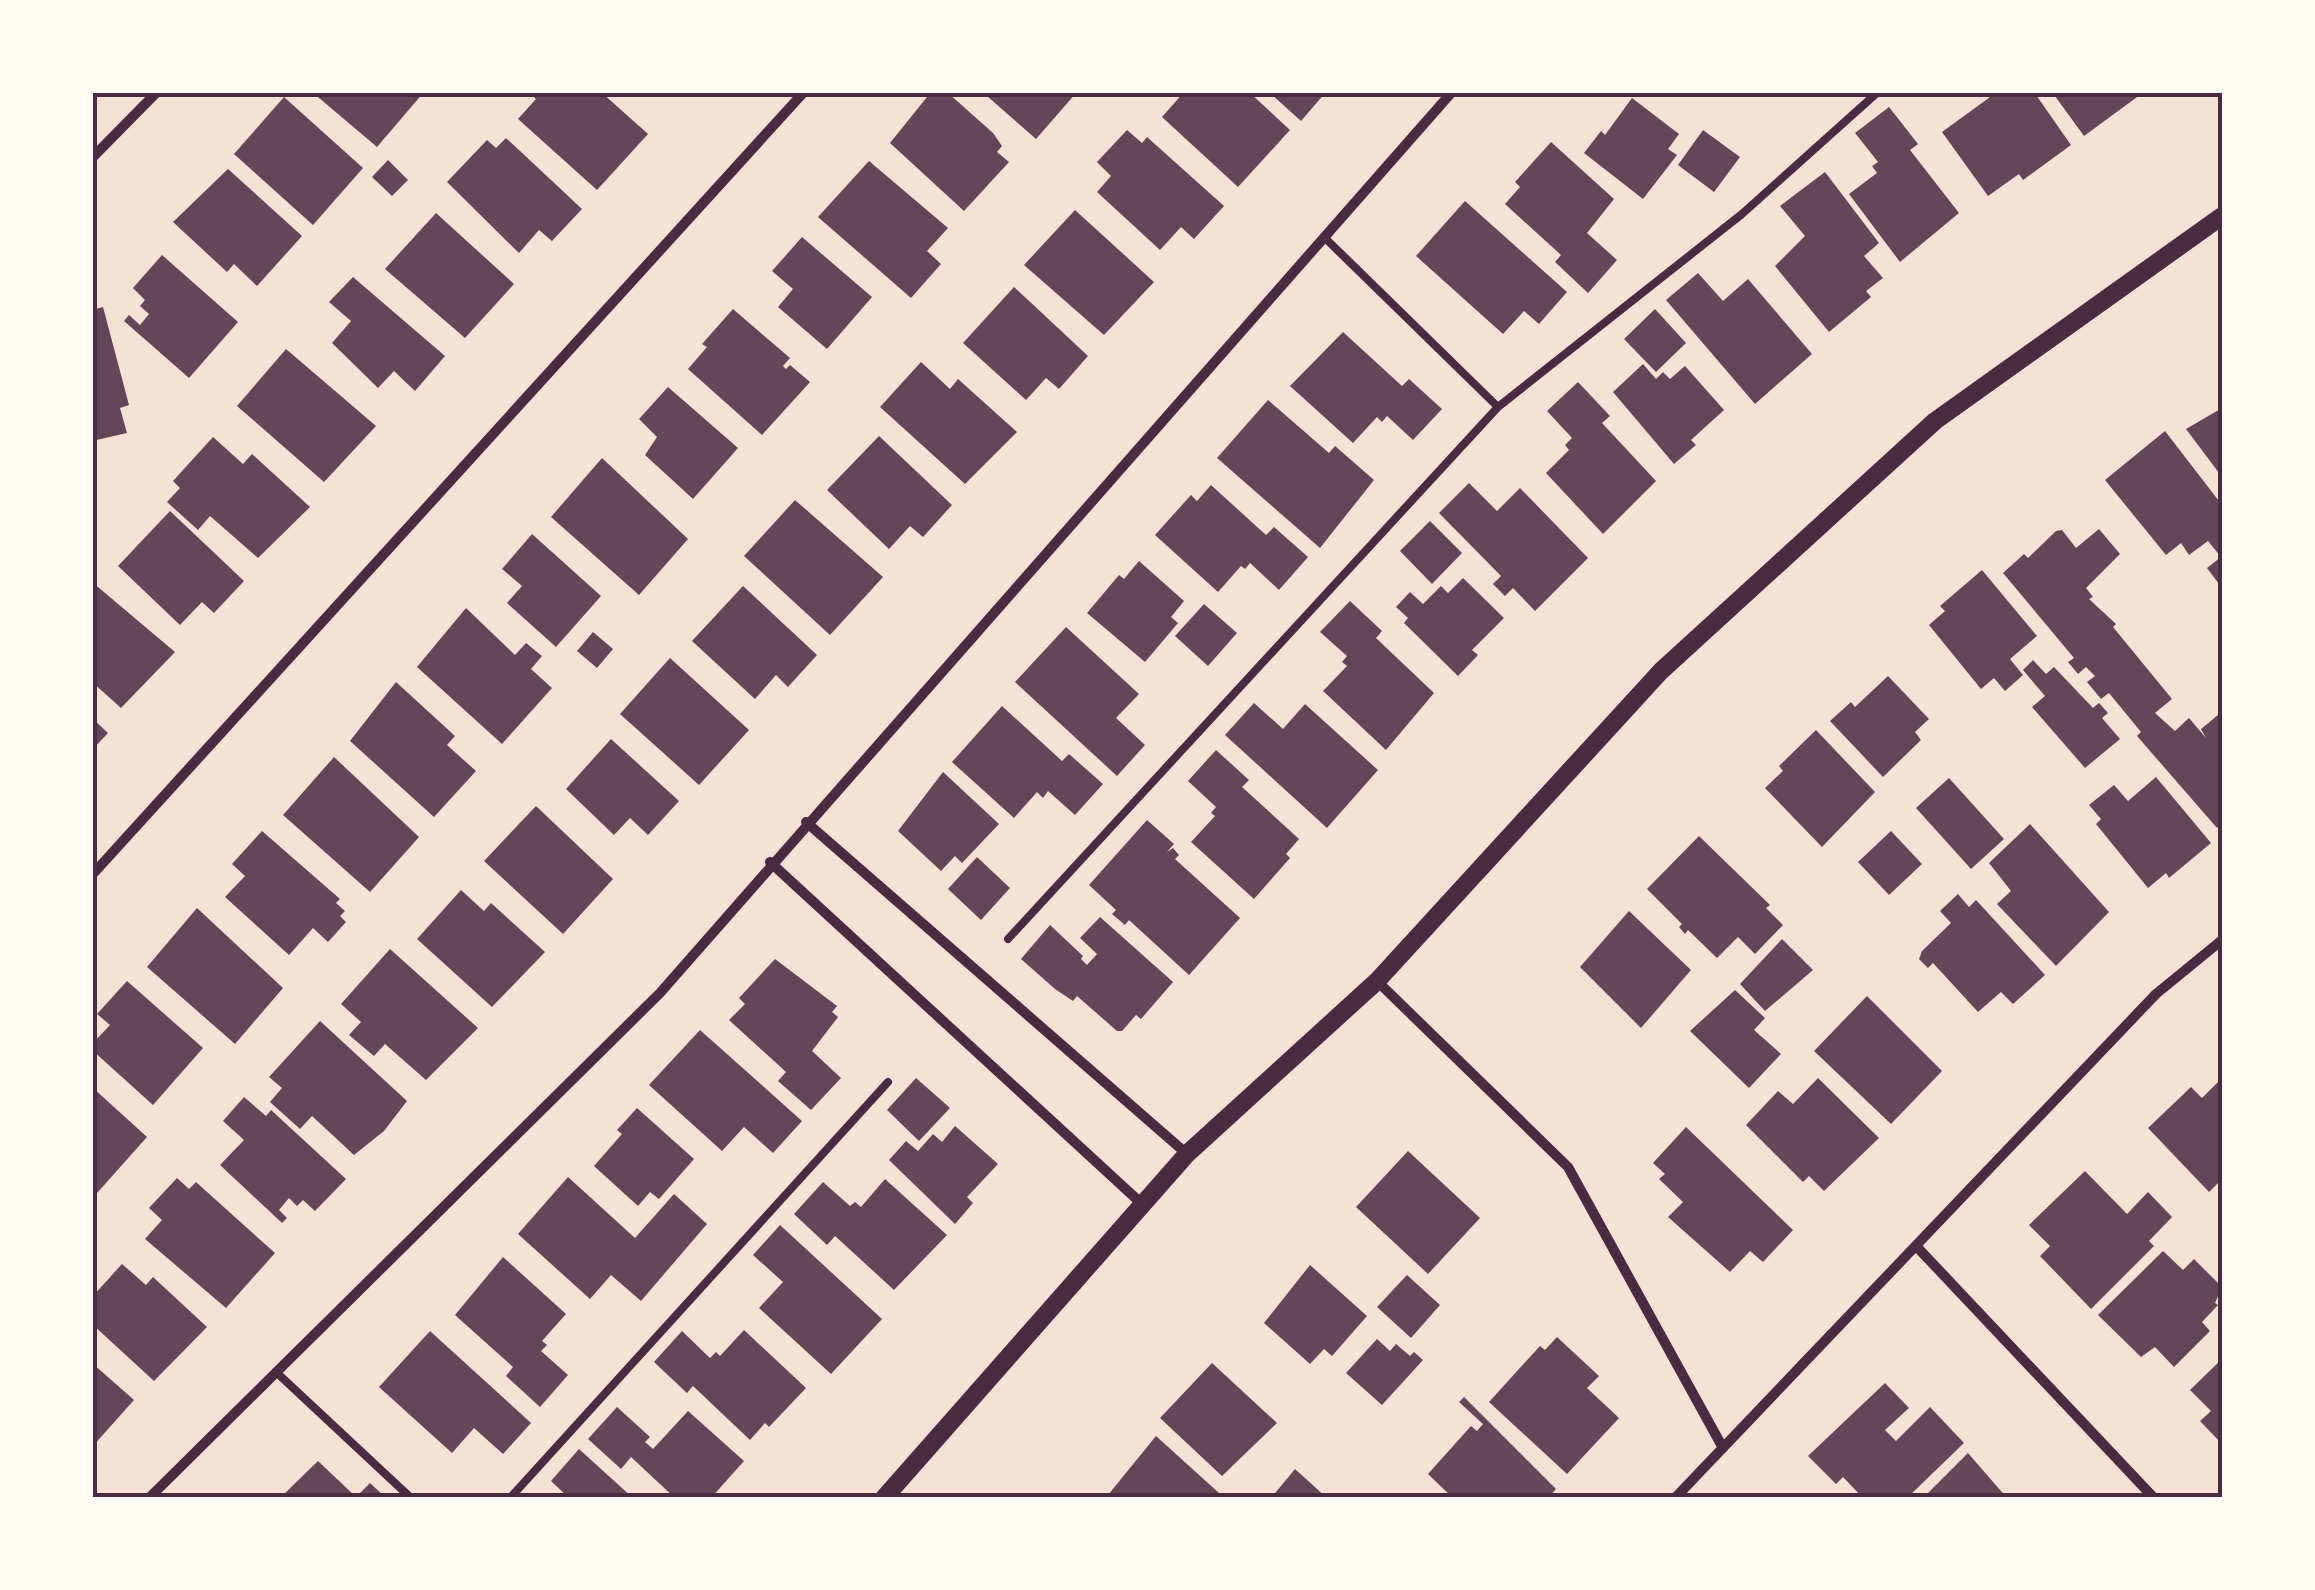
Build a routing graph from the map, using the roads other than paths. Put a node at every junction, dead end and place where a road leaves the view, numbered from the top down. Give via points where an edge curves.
1 (156, 92) edge
2 (804, 92) edge
3 (1452, 92) edge
4 (1878, 92) edge
5 (92, 158) edge
6 (2222, 216) edge
7 (1324, 237) junction
8 (1498, 407) junction
9 (806, 822) junction
10 (770, 862) junction
11 (92, 875) edge
12 (1008, 939) dead end
13 (2222, 940) edge
14 (1376, 981) junction
15 (888, 1082) dead end
16 (1187, 1154) junction
17 (1142, 1204) junction
18 (1916, 1246) junction
19 (276, 1372) junction
20 (1723, 1448) junction
21 (149, 1498) edge
22 (411, 1498) edge
23 (510, 1498) edge
24 (884, 1498) edge
25 (1675, 1498) edge
26 (2154, 1498) edge

1 - 5 street
2 - 11 street
3 - 7 street
4 - 8 lane via 1742,214
6 - 14 street via 1920,434 1660,671
7 - 8 lane
7 - 9 street
8 - 12 lane
9 - 10 street
9 - 16 street
10 - 17 street
10 - 19 street via 660,992
13 - 18 street via 2156,994
14 - 16 street
14 - 20 street via 1568,1167
15 - 23 lane
16 - 17 street
17 - 24 street
18 - 20 street
18 - 26 street
19 - 21 street
19 - 22 lane
20 - 25 street

